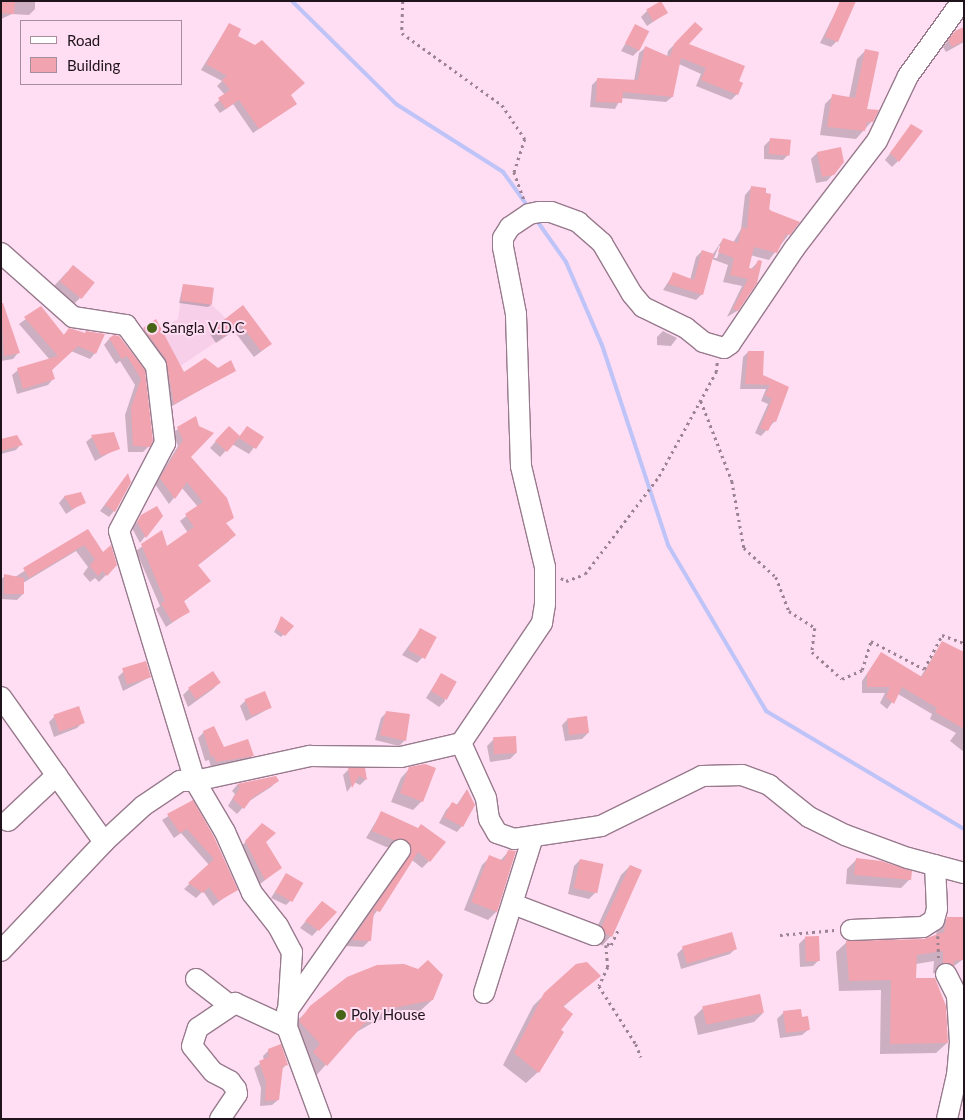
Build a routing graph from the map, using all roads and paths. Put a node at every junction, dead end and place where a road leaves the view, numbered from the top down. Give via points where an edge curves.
1 (403, 1) edge
2 (962, 1) edge
3 (529, 214) junction
4 (1, 253) edge
5 (718, 348) junction
6 (701, 401) junction
7 (545, 567) junction
8 (964, 643) edge
9 (1, 697) edge
10 (461, 743) junction
11 (57, 775) junction
12 (195, 781) junction
13 (8, 821) dead end
14 (533, 837) junction
15 (104, 842) junction
16 (400, 850) dead end
17 (936, 865) junction
18 (964, 872) edge
19 (513, 904) junction
20 (934, 920) junction
21 (619, 928) dead end
22 (851, 930) joint
23 (780, 935) dead end
24 (600, 939) junction
25 (1, 950) edge
26 (946, 974) joint
27 (196, 979) dead end
28 (484, 993) dead end
29 (228, 1004) junction
30 (286, 1020) junction
31 (641, 1057) dead end
32 (220, 1119) edge
33 (321, 1119) edge
34 (947, 1119) edge

1 - 3 path via 402,32 502,105 525,139 514,172
2 - 5 street via 908,76 877,141 794,248 730,344
3 - 5 street via 551,212 578,222 593,232 643,307
3 - 7 street via 510,227 503,238 503,247 516,314 522,466
4 - 12 street via 73,317 126,325 156,366 166,443 119,531
5 - 6 path via 716,372
6 - 7 path via 659,476 585,574 566,581
6 - 8 path via 732,481 744,548 776,577 789,612 815,628 812,652 842,679 862,670 871,641 924,669 942,635
7 - 10 street via 547,581 542,623
9 - 11 street
10 - 12 street via 401,757 310,756
10 - 14 street via 486,798 489,819 497,833 514,839
11 - 13 street
11 - 15 street
12 - 15 street via 180,781 173,785 143,806
12 - 30 street via 226,832 252,893 278,926 292,952
14 - 17 street via 601,826 702,776 742,775 769,785 809,817 845,836
14 - 19 street
15 - 25 street
16 - 30 street
17 - 18 street
17 - 20 street via 937,909
19 - 24 street
19 - 28 street
20 - 22 street via 922,927
20 - 26 path via 939,964
21 - 24 path via 611,945
22 - 23 path via 806,930
24 - 31 path via 608,967 599,986
26 - 34 street via 957,996 960,1042 958,1075
27 - 29 street
29 - 30 street via 239,1003
29 - 32 street via 198,1028 192,1046 209,1067 236,1089 237,1094
30 - 33 street

